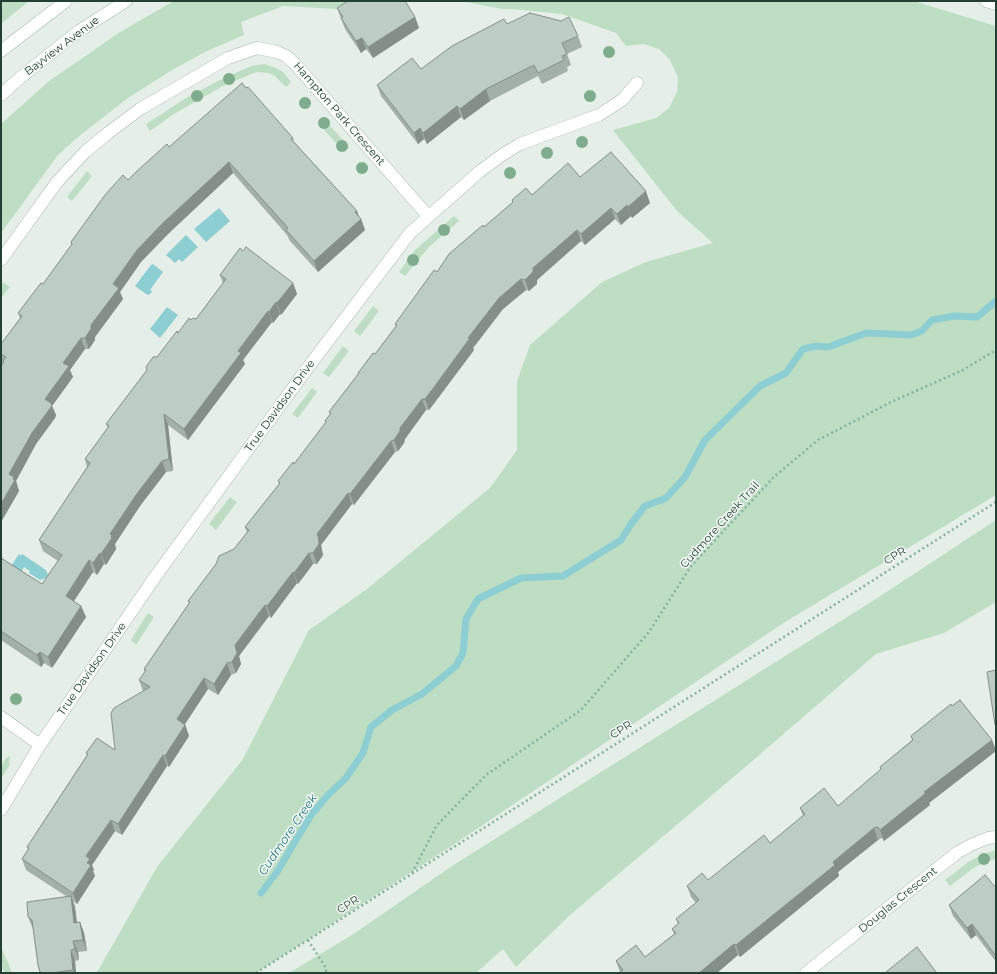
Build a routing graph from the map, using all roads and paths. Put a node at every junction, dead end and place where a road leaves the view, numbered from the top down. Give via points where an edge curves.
1 (66, 1) edge
2 (126, 1) edge
3 (986, 1) edge
4 (996, 4) edge
5 (1, 51) edge
6 (637, 83) dead end
7 (1, 95) edge
8 (428, 216) junction
9 (1, 260) edge
10 (996, 350) edge
11 (996, 502) edge
12 (1, 717) edge
13 (40, 745) junction
14 (1, 810) edge
15 (996, 837) edge
16 (411, 874) junction
17 (308, 940) junction
18 (256, 973) edge
19 (326, 973) edge
20 (806, 973) edge

1 - 5 street
2 - 7 street, Bayview Avenue via 78,31
3 - 4 street
6 - 8 street, True Davidson Drive via 622,100 599,115 520,144 502,155
8 - 9 street, Hampton Park Crescent via 296,65 277,52 256,48 228,58 140,109 85,152 57,182
8 - 13 street, True Davidson Drive via 410,233 306,370 155,577
10 - 16 path, Cudmore Creek Trail via 963,370 891,402 818,440 774,477 691,566 649,632 581,710 486,775 437,825
11 - 16 path, CPR
12 - 13 street
13 - 14 street, True Davidson Drive
15 - 20 street, Douglas Crescent via 972,844 958,852
16 - 17 path, CPR
17 - 18 path, CPR
17 - 19 path via 326,968

